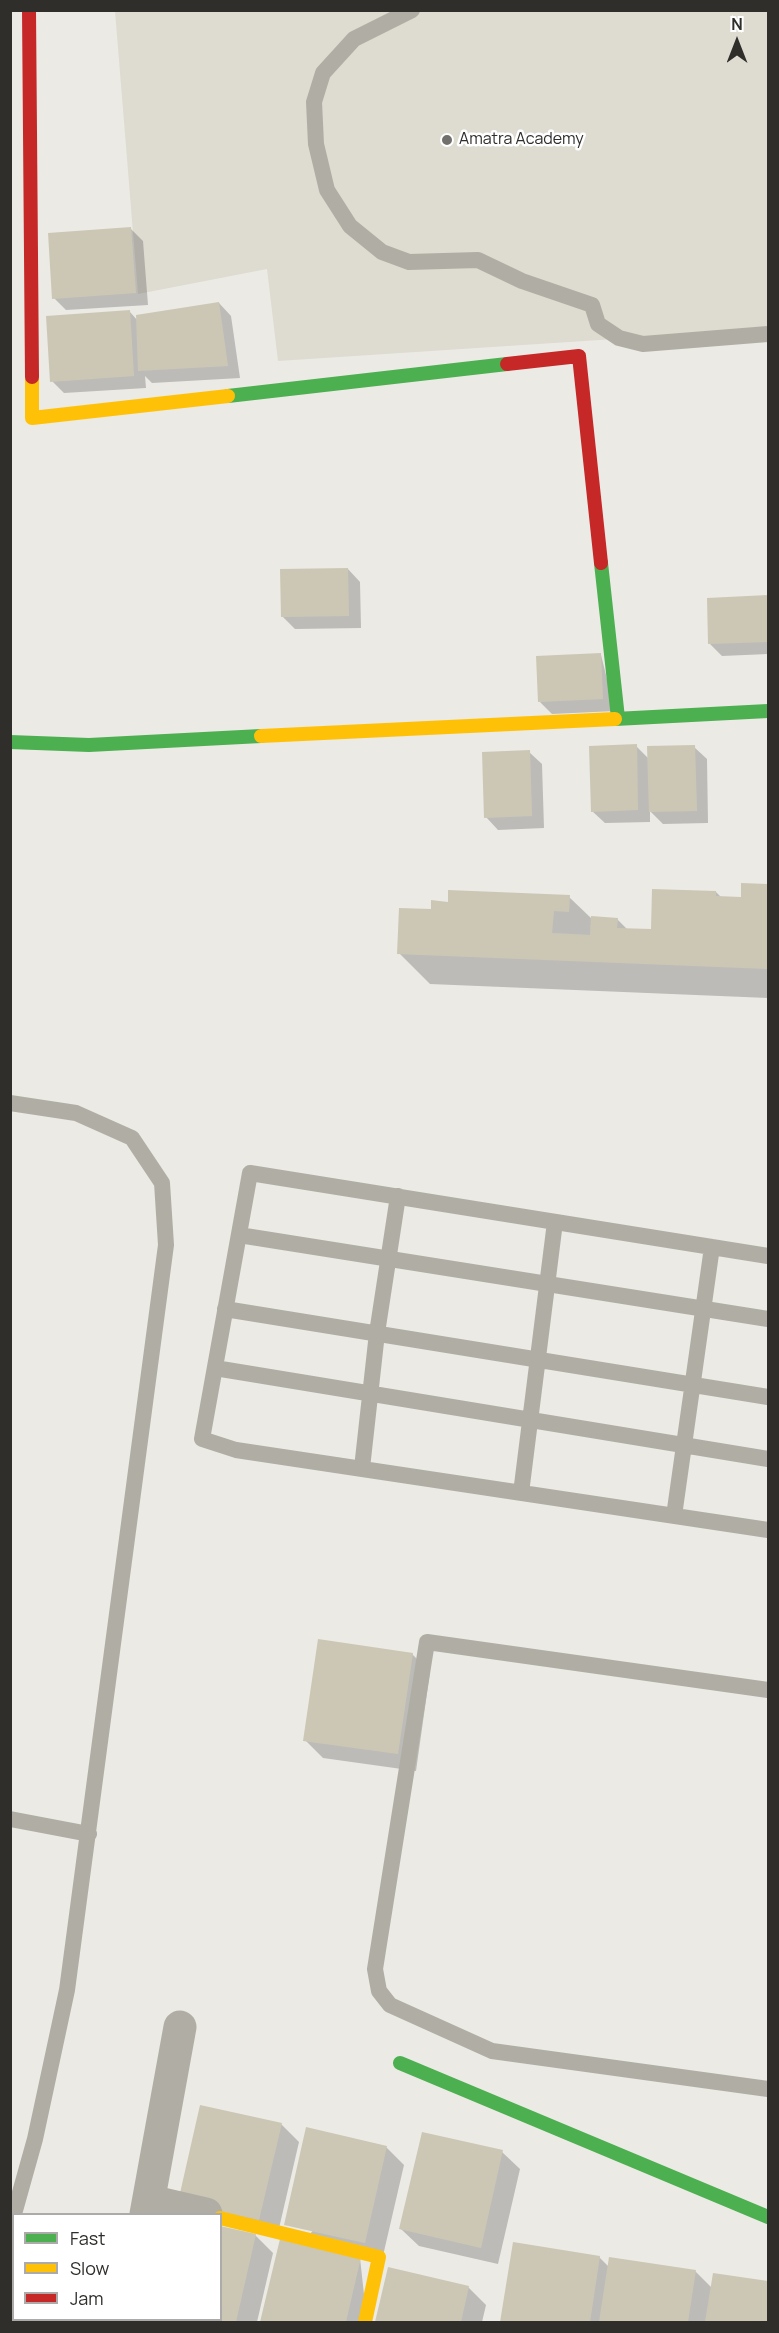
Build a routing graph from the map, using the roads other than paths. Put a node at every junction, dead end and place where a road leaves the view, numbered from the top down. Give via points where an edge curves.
1 (28, 10) edge
2 (412, 10) edge
3 (768, 334) edge
4 (768, 711) edge
5 (618, 718) junction
6 (10, 742) edge
7 (10, 1103) edge
8 (398, 1196) junction
9 (555, 1222) junction
10 (239, 1235) junction
11 (712, 1247) junction
12 (768, 1256) edge
13 (388, 1259) junction
14 (547, 1284) junction
15 (703, 1308) junction
16 (225, 1309) junction
17 (768, 1319) edge
18 (377, 1333) junction
19 (539, 1359) junction
20 (215, 1368) junction
21 (692, 1384) junction
22 (370, 1392) junction
23 (768, 1397) edge
24 (530, 1422) junction
25 (684, 1445) junction
26 (768, 1458) edge
27 (362, 1468) junction
28 (521, 1493) junction
29 (674, 1516) junction
30 (768, 1530) edge
31 (768, 1690) edge
32 (10, 1819) edge
33 (89, 1834) junction
34 (180, 2027) dead end
35 (400, 2063) dead end
36 (768, 2089) edge
37 (148, 2208) edge
38 (15, 2213) edge
39 (196, 2213) edge
40 (768, 2217) edge
41 (222, 2218) edge
42 (365, 2322) edge

1 - 5 street via 32,418 579,356
2 - 3 lane via 354,39 323,73 314,102 316,144 327,190 350,226 382,252 409,262 478,260 522,281 592,304 598,324 619,338 643,344
4 - 5 street
5 - 6 street via 89,745
7 - 33 lane via 76,1113 132,1138 162,1183 166,1245
8 - 9 lane
8 - 10 lane via 250,1173
8 - 13 lane
9 - 11 lane
9 - 14 lane
10 - 13 lane
10 - 16 lane
11 - 12 lane
11 - 15 lane
13 - 14 lane
13 - 18 lane
14 - 15 lane
14 - 19 lane
15 - 17 lane
15 - 21 lane
16 - 18 lane
16 - 20 lane
18 - 19 lane
18 - 22 lane
19 - 21 lane
19 - 24 lane
20 - 22 lane
20 - 27 lane via 202,1439 236,1449
21 - 23 lane
21 - 25 lane
22 - 24 lane
22 - 27 lane
24 - 25 lane
24 - 28 lane
25 - 26 lane
25 - 29 lane
27 - 28 lane
28 - 29 lane
29 - 30 lane
31 - 36 lane via 427,1642 375,1969 379,1991 390,2004 492,2051
32 - 33 lane
33 - 38 lane via 67,1990
34 - 37 street
35 - 40 street
37 - 39 street
41 - 42 street via 379,2257

